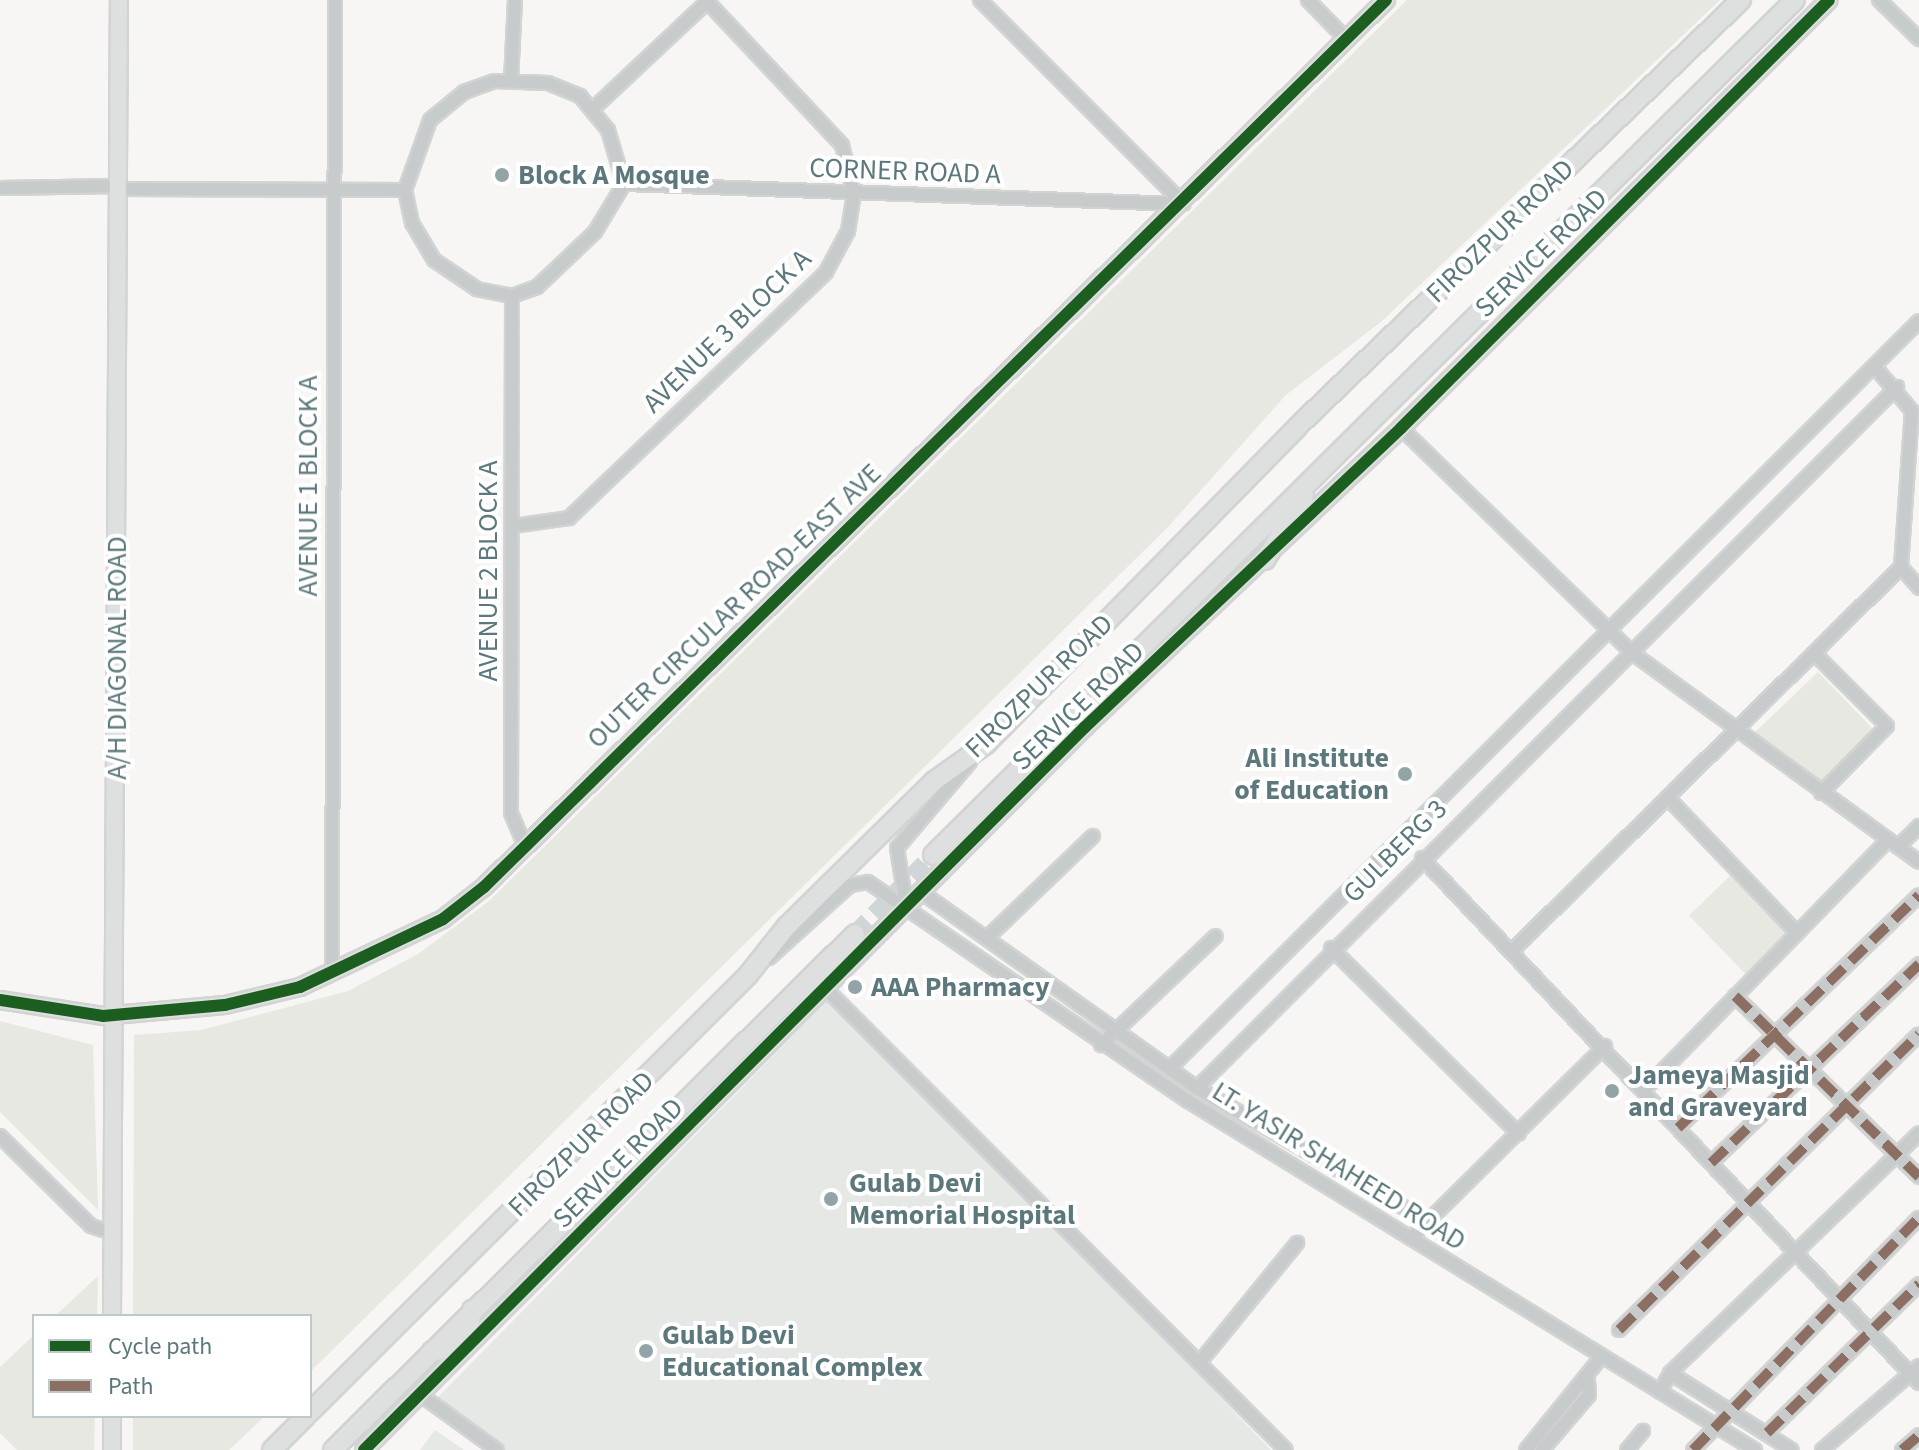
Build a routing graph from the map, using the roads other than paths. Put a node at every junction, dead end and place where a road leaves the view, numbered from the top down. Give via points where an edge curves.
1 (119, 0) edge
2 (335, 0) edge
3 (515, 0) edge
4 (707, 0) edge
5 (980, 0) edge
6 (1308, 0) edge
7 (1386, 0) edge
8 (1741, 0) edge
9 (1795, 0) edge
10 (1829, 0) edge
11 (1879, 0) edge
12 (1346, 39) junction
13 (1919, 39) edge
14 (511, 81) junction
15 (594, 108) junction
16 (624, 184) junction
17 (334, 187) junction
18 (0, 188) edge
19 (118, 188) junction
20 (405, 190) junction
21 (854, 194) junction
22 (1184, 204) junction
23 (512, 296) junction
24 (1919, 321) edge
25 (1875, 367) junction
26 (1897, 387) junction
27 (1401, 428) junction
28 (1318, 473) junction
29 (513, 526) junction
30 (1265, 560) junction
31 (1901, 567) junction
32 (1919, 588) edge
33 (1610, 634) junction
34 (1631, 652) junction
35 (1815, 654) junction
36 (1736, 730) junction
37 (986, 744) junction
38 (1821, 793) junction
39 (1668, 798) junction
40 (1919, 826) edge
41 (1093, 836) dead end
42 (1893, 843) junction
43 (524, 844) junction
44 (933, 855) tunnel mouth
45 (1422, 858) junction
46 (1919, 862) edge
47 (924, 894) junction
48 (1917, 901) edge
49 (907, 910) junction
50 (968, 926) junction
51 (1797, 933) junction
52 (855, 934) tunnel mouth
53 (1216, 936) dead end
54 (987, 938) junction
55 (950, 940) junction
56 (1001, 948) junction
57 (1331, 948) junction
58 (1512, 951) junction
59 (1919, 964) edge
60 (992, 970) junction
61 (332, 973) junction
62 (748, 975) junction
63 (828, 991) junction
64 (1735, 996) junction
65 (0, 1000) edge
66 (116, 1016) junction
67 (1113, 1026) junction
68 (1774, 1034) junction
69 (1919, 1034) edge
70 (1101, 1045) junction
71 (1605, 1046) junction
72 (1171, 1067) junction
73 (1810, 1069) junction
74 (1197, 1088) junction
75 (1646, 1088) junction
76 (1847, 1105) junction
77 (1678, 1128) junction
78 (1919, 1133) edge
79 (1519, 1134) junction
80 (0, 1136) edge
81 (1897, 1154) junction
82 (1711, 1163) junction
83 (1919, 1177) edge
84 (1748, 1202) junction
85 (1919, 1218) edge
86 (1426, 1220) junction
87 (112, 1233) junction
88 (1411, 1238) junction
89 (1297, 1243) dead end
90 (1795, 1251) junction
91 (1919, 1284) edge
92 (1838, 1297) junction
93 (472, 1310) junction
94 (112, 1314) edge
95 (1619, 1330) dead end
96 (1870, 1331) junction
97 (464, 1348) junction
98 (432, 1351) junction
99 (1602, 1356) junction
100 (1200, 1362) junction
101 (1670, 1373) junction
102 (1916, 1374) edge
103 (1588, 1380) junction
104 (1660, 1392) junction
105 (418, 1393) junction
106 (1727, 1408) junction
107 (312, 1410) edge
108 (112, 1418) edge
109 (304, 1418) edge
110 (1714, 1426) junction
111 (1643, 1431) dead end
112 (1767, 1433) junction
113 (1919, 1435) edge
114 (112, 1450) edge
115 (272, 1450) edge
116 (333, 1450) edge
117 (364, 1450) edge
118 (497, 1450) edge
119 (1286, 1450) edge
120 (1526, 1450) edge
121 (1542, 1450) edge
122 (1627, 1450) edge
123 (1693, 1450) edge
124 (1755, 1450) edge
125 (1792, 1450) edge
126 (1822, 1450) edge
127 (1902, 1450) edge

1 - 19 street, A/H DIAGONAL ROAD
2 - 17 street, AVENUE 1 BLOCK A
3 - 14 street
4 - 15 street
4 - 21 street, AVENUE 3 BLOCK A via 842,145
5 - 22 street
6 - 12 street
7 - 12 street, OUTER CIRCULAR ROAD-EAST AVE
8 - 37 main road, FIROZPUR ROAD via 1297,427
9 - 28 main road, FIROZPUR ROAD
10 - 27 street, SERVICE ROAD
11 - 13 street
12 - 22 street, OUTER CIRCULAR ROAD-EAST AVE
14 - 15 street via 557,86
14 - 20 street via 479,85 441,109 414,149
15 - 16 street
16 - 21 street, CORNER ROAD A
16 - 23 street via 595,232 546,280
17 - 19 street
17 - 20 street
17 - 61 street, AVENUE 1 BLOCK A
18 - 19 street
19 - 66 street, A/H DIAGONAL ROAD
20 - 23 street via 412,223 434,260 477,289
21 - 22 street, CORNER ROAD A
21 - 29 street, AVENUE 3 BLOCK A via 839,252 815,282 569,518
22 - 43 street, OUTER CIRCULAR ROAD-EAST AVE
23 - 29 street, AVENUE 2 BLOCK A
24 - 25 street
25 - 26 street
25 - 33 street
26 - 31 street via 1912,411
26 - 34 street, GULBERG 3
27 - 30 street, SERVICE ROAD
27 - 33 street
28 - 30 main road
28 - 44 main road, FIROZPUR ROAD
29 - 43 street, AVENUE 2 BLOCK A via 511,813
30 - 47 street, SERVICE ROAD via 1085,727
31 - 32 street
31 - 35 street
33 - 34 street
33 - 72 street
34 - 36 street
34 - 45 street, GULBERG 3
35 - 36 street
35 - 38 street via 1887,726
36 - 38 street
36 - 39 street
37 - 49 street via 897,848
37 - 62 main road, FIROZPUR ROAD via 934,781 787,926
38 - 42 street
39 - 51 street
39 - 58 street
40 - 42 street
41 - 54 street
42 - 46 street
42 - 51 street
43 - 61 street, OUTER CIRCULAR ROAD-EAST AVE via 443,919
45 - 57 street, GULBERG 3
45 - 58 street
47 - 49 street, SERVICE ROAD
47 - 50 street
48 - 68 street
49 - 55 street, LT. YASIR SHAHEED ROAD
49 - 62 street, LT. YASIR SHAHEED ROAD via 856,882
49 - 63 street, SERVICE ROAD
50 - 54 street
50 - 55 street
51 - 64 street
52 - 93 main road, FIROZPUR ROAD
53 - 67 street
54 - 56 street
55 - 60 street, LT. YASIR SHAHEED ROAD
56 - 60 street
56 - 67 street
57 - 74 street, GULBERG 3
57 - 79 street
58 - 71 street
59 - 73 street
60 - 70 street, LT. YASIR SHAHEED ROAD
61 - 66 street, OUTER CIRCULAR ROAD-EAST AVE via 225,1005
62 - 107 main road, FIROZPUR ROAD
63 - 97 street, SERVICE ROAD
63 - 100 street
64 - 68 street
64 - 75 street
65 - 66 street, OUTER CIRCULAR ROAD-EAST AVE
66 - 87 street, A/H DIAGONAL ROAD
67 - 70 street
67 - 72 street
68 - 73 street
68 - 77 street
69 - 76 street
70 - 88 street, LT. YASIR SHAHEED ROAD
71 - 75 street
71 - 79 street
72 - 74 street
73 - 76 street
73 - 82 street
74 - 86 street
75 - 77 street
76 - 81 street
76 - 84 street
77 - 82 street
78 - 81 street
79 - 86 street
80 - 87 street via 91,1226
81 - 83 street
81 - 90 street
82 - 84 street
84 - 90 street
84 - 95 street
85 - 92 street
86 - 88 street
87 - 94 street, A/H DIAGONAL ROAD
88 - 99 street, LT. YASIR SHAHEED ROAD
89 - 100 street
90 - 92 street
90 - 101 street
91 - 96 street
92 - 96 street
92 - 106 street
93 - 97 main road
93 - 98 main road, FIROZPUR ROAD
96 - 102 street
96 - 112 street
97 - 98 main road
97 - 105 street, SERVICE ROAD
98 - 116 main road, FIROZPUR ROAD
99 - 103 street
99 - 104 street, LT. YASIR SHAHEED ROAD
100 - 119 street
101 - 104 street
101 - 106 street
102 - 126 street
103 - 120 street
103 - 121 street via 1589,1395
104 - 110 street, LT. YASIR SHAHEED ROAD
105 - 117 street, SERVICE ROAD
105 - 118 street
106 - 110 street
106 - 112 street
108 - 114 street
109 - 115 main road, FIROZPUR ROAD
110 - 123 street
110 - 124 street, LT. YASIR SHAHEED ROAD
111 - 122 street
112 - 125 street
113 - 127 street

